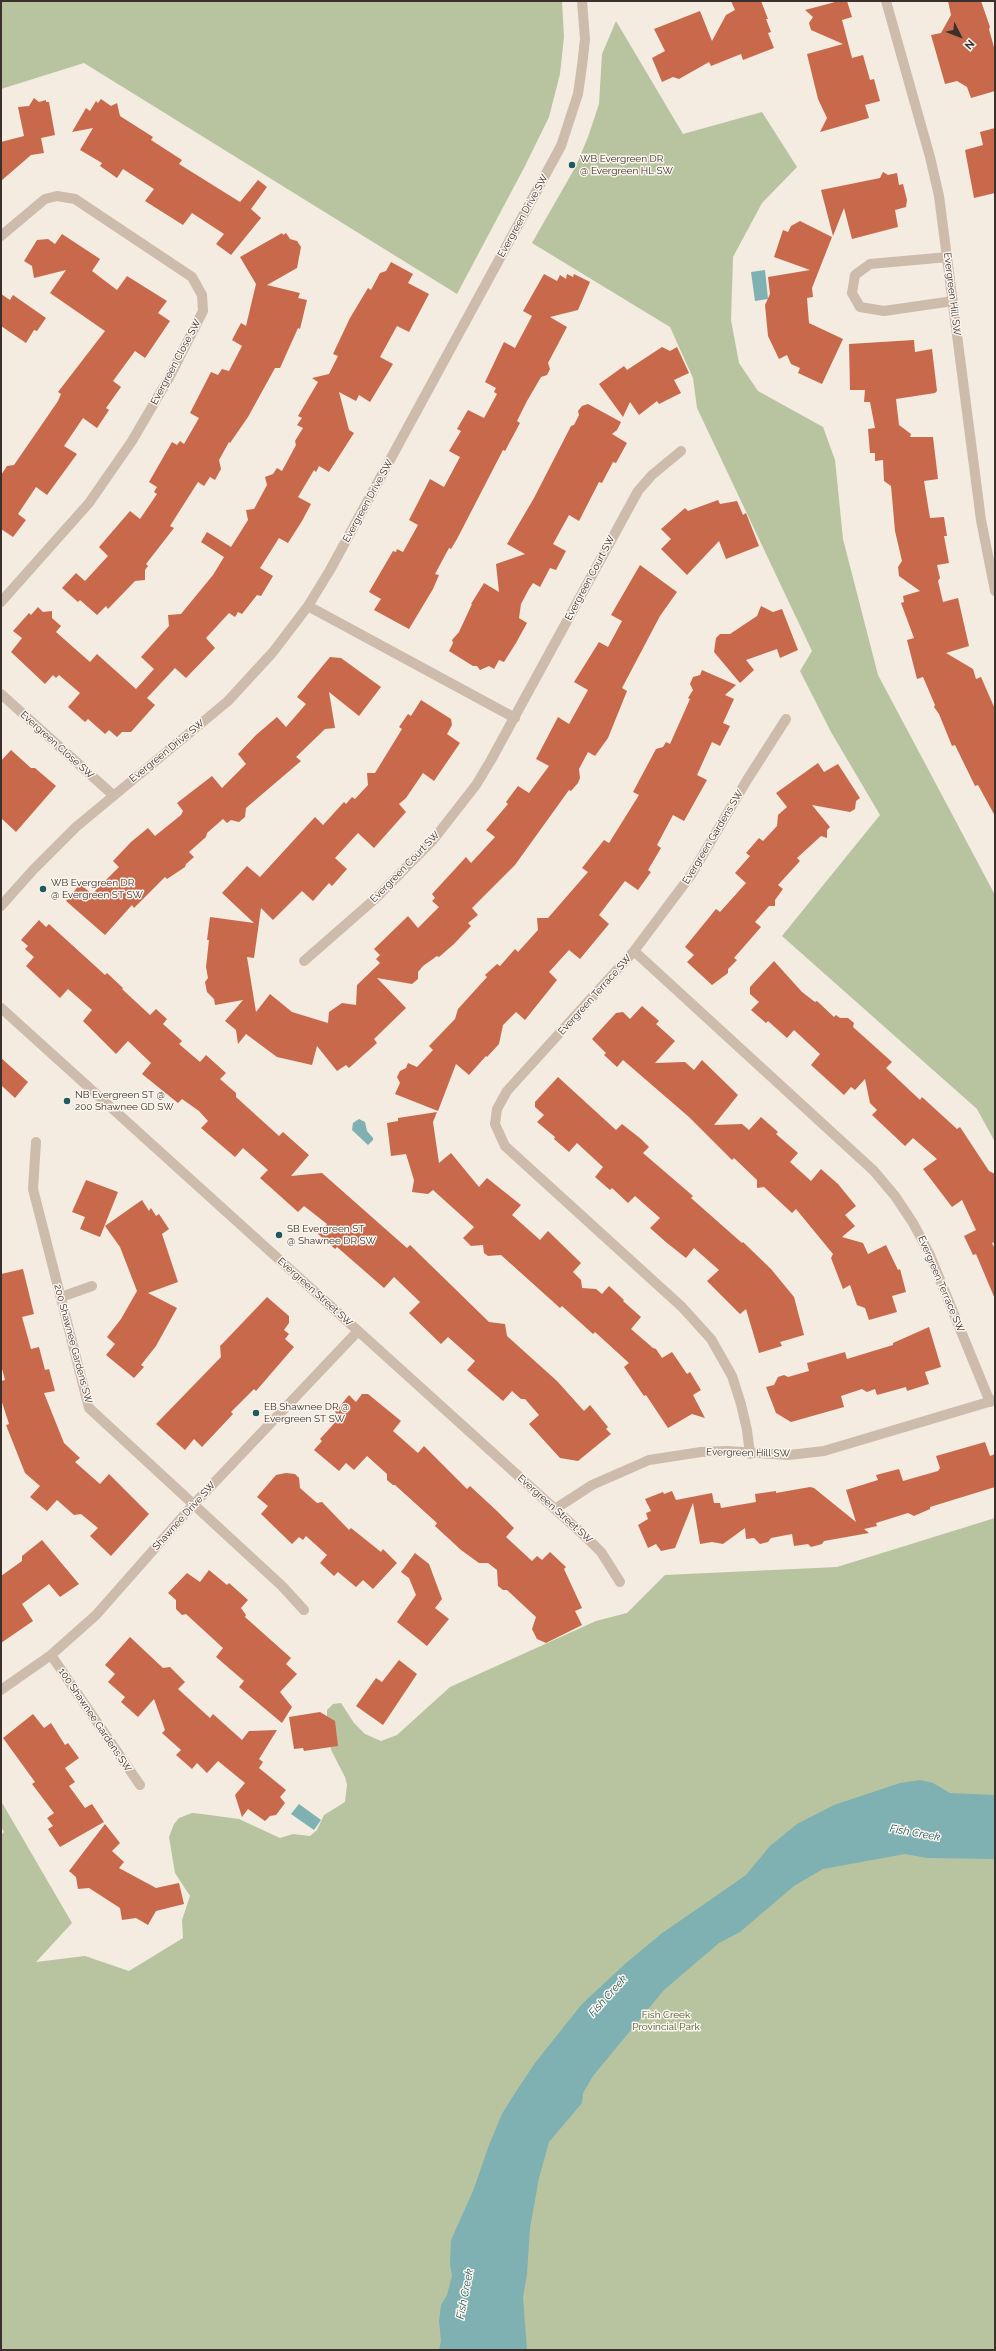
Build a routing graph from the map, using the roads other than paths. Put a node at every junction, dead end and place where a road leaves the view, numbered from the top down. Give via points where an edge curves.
1 (584, 1) edge
2 (886, 1) edge
3 (1, 236) edge
4 (948, 257) junction
5 (953, 301) junction
6 (681, 451) dead end
7 (995, 591) edge
8 (1, 602) edge
9 (308, 606) junction
10 (1, 694) edge
11 (515, 718) junction
12 (786, 719) dead end
13 (113, 795) junction
14 (1, 906) edge
15 (634, 951) junction
16 (304, 961) dead end
17 (1, 1008) edge
18 (36, 1142) dead end
19 (92, 1286) dead end
20 (61, 1297) junction
21 (358, 1331) junction
22 (992, 1401) edge
23 (750, 1454) junction
24 (193, 1505) junction
25 (555, 1509) junction
26 (620, 1582) dead end
27 (304, 1610) dead end
28 (51, 1654) junction
29 (1, 1690) edge
30 (140, 1785) dead end

1 - 9 street, Evergreen Drive SW via 585,39 578,94 561,146
2 - 4 street, Evergreen Hill SW via 930,157
3 - 8 street, Evergreen Close SW via 45,199 57,196 75,199 192,277 202,295 202,311 132,442 89,503
4 - 5 street, Evergreen Hill SW
4 - 5 street via 870,264 855,276 852,293 860,307 884,312
5 - 7 street, Evergreen Hill SW via 981,520
6 - 11 street, Evergreen Court SW via 652,475 638,491
9 - 11 street
9 - 13 street, Evergreen Drive SW via 273,652 228,701
10 - 13 street, Evergreen Close SW
11 - 16 street, Evergreen Court SW via 476,785 433,840 376,898
12 - 15 street, Evergreen Gardens SW via 691,875
13 - 14 street, Evergreen Drive SW via 70,832
15 - 22 street, Evergreen Terrace SW via 874,1171 895,1196 914,1223 930,1253
15 - 23 street, Evergreen Terrace SW via 507,1091 497,1108 495,1124 505,1146 682,1307 707,1334 722,1356 736,1390 747,1430
17 - 21 street, Evergreen Street SW
18 - 20 street, 200 Shawnee Gardens SW via 33,1189
19 - 20 street
20 - 24 street, 200 Shawnee Gardens SW via 89,1408
21 - 24 street, Shawnee Drive SW
21 - 25 street, Evergreen Street SW
22 - 23 street, Evergreen Hill SW via 824,1452 789,1455
23 - 25 street, Evergreen Hill SW via 727,1451 701,1452 649,1460 592,1485
24 - 27 street, 200 Shawnee Gardens SW via 282,1586
24 - 28 street, Shawnee Drive SW via 96,1615
25 - 26 street, Evergreen Street SW via 601,1552
28 - 29 street, Shawnee Drive SW
28 - 30 street, 100 Shawnee Gardens SW

